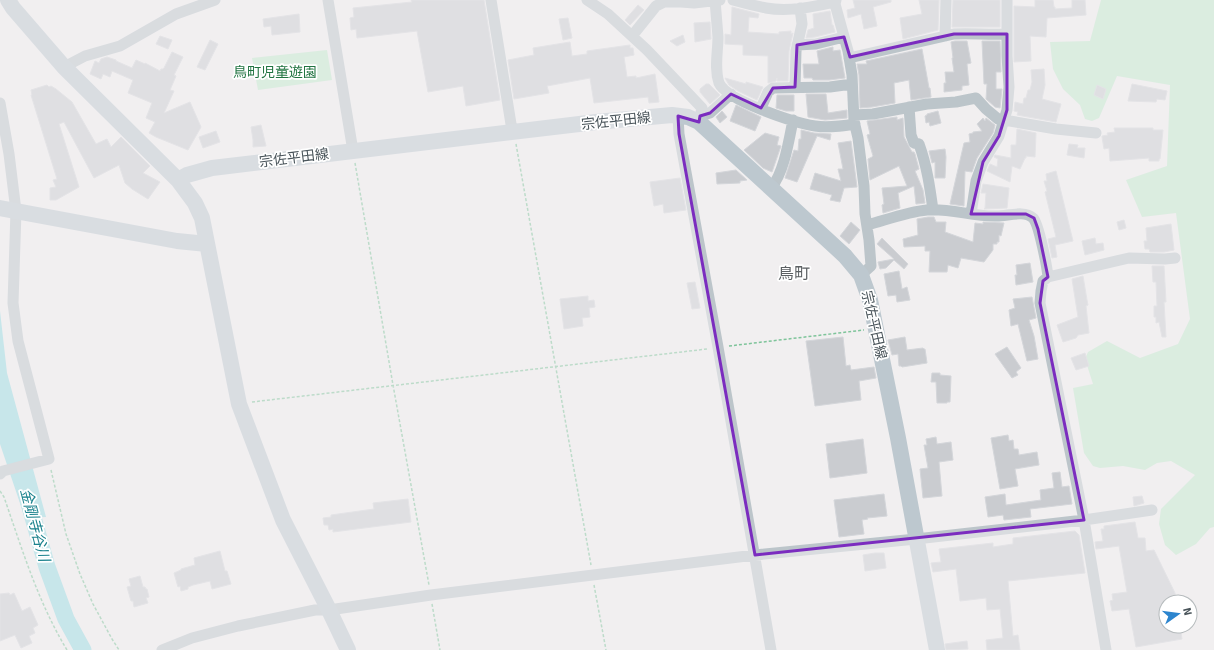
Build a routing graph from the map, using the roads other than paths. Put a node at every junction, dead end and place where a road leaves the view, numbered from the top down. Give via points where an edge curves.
1 (8, 0) edge
2 (215, 0) edge
3 (328, 0) edge
4 (491, 0) edge
5 (587, 0) edge
6 (715, 0) edge
7 (720, 0) edge
8 (733, 0) edge
9 (946, 0) edge
10 (1007, 0) edge
11 (836, 1) edge
12 (0, 5) edge
13 (800, 8) junction
14 (1007, 34) junction
15 (632, 36) junction
16 (945, 36) junction
17 (844, 37) junction
18 (797, 45) junction
19 (849, 58) junction
20 (64, 67) junction
21 (852, 84) junction
22 (795, 87) junction
23 (731, 94) junction
24 (0, 103) edge
25 (909, 107) junction
26 (761, 108) junction
27 (678, 116) junction
28 (700, 119) junction
29 (854, 119) junction
30 (793, 120) junction
31 (1004, 120) junction
32 (514, 132) junction
33 (1096, 133) dead end
34 (353, 151) junction
35 (178, 180) junction
36 (770, 188) junction
37 (12, 210) edge
38 (933, 210) junction
39 (971, 214) junction
40 (867, 225) junction
41 (207, 244) junction
42 (1175, 258) dead end
43 (861, 275) junction
44 (1048, 277) junction
45 (1, 472) edge
46 (1152, 510) dead end
47 (1084, 520) junction
48 (916, 539) junction
49 (755, 555) junction
50 (329, 610) junction
51 (162, 650) edge
52 (348, 650) edge
53 (771, 650) edge
54 (937, 650) edge
55 (1106, 650) edge

1 - 12 street
1 - 20 main road
2 - 20 street via 176,14 120,46 85,56
3 - 34 street
4 - 32 street
5 - 15 street via 608,14
6 - 7 street
6 - 15 street via 694,3 664,2 656,6
6 - 23 street via 718,37 716,66 720,83
8 - 13 street via 767,8
9 - 16 street
10 - 14 street
11 - 13 street
11 - 17 street
13 - 18 street via 802,24
14 - 16 street via 972,33
14 - 31 street via 1009,87
15 - 28 street via 702,108
16 - 19 street
17 - 18 street via 816,44
17 - 19 street
18 - 22 street
19 - 21 street
20 - 35 main road
21 - 22 street
21 - 29 street
22 - 26 street via 773,88 768,92
23 - 26 street
23 - 28 street
24 - 37 street via 10,161
25 - 29 street
25 - 31 street via 976,98 998,119
25 - 38 street via 911,135 914,143 919,144 925,159
26 - 30 street
27 - 28 main road, 宗佐平田線
27 - 32 main road, 宗佐平田線
27 - 49 street via 679,134
28 - 36 main road, 宗佐平田線
29 - 30 street via 834,127 816,126
29 - 40 street
30 - 36 street via 776,182
31 - 33 street
31 - 39 street via 999,136 983,162 976,181
32 - 34 main road, 宗佐平田線
34 - 35 main road, 宗佐平田線 via 212,168
35 - 41 main road via 195,203 202,218
36 - 43 main road, 宗佐平田線 via 845,256
37 - 41 main road via 177,241
37 - 45 street via 13,303 18,341 46,459
38 - 39 street
38 - 40 street
39 - 44 street via 1026,214 1034,218
40 - 43 street via 871,266
41 - 50 main road via 239,404 283,520
42 - 44 street via 1129,258
43 - 48 main road, 宗佐平田線 via 870,300
44 - 47 street via 1044,281 1040,303
46 - 47 street
47 - 48 street
47 - 55 street
48 - 49 street
48 - 54 main road, 宗佐平田線
49 - 50 street
49 - 53 street
50 - 51 street via 315,610 232,628 192,638
50 - 52 main road

